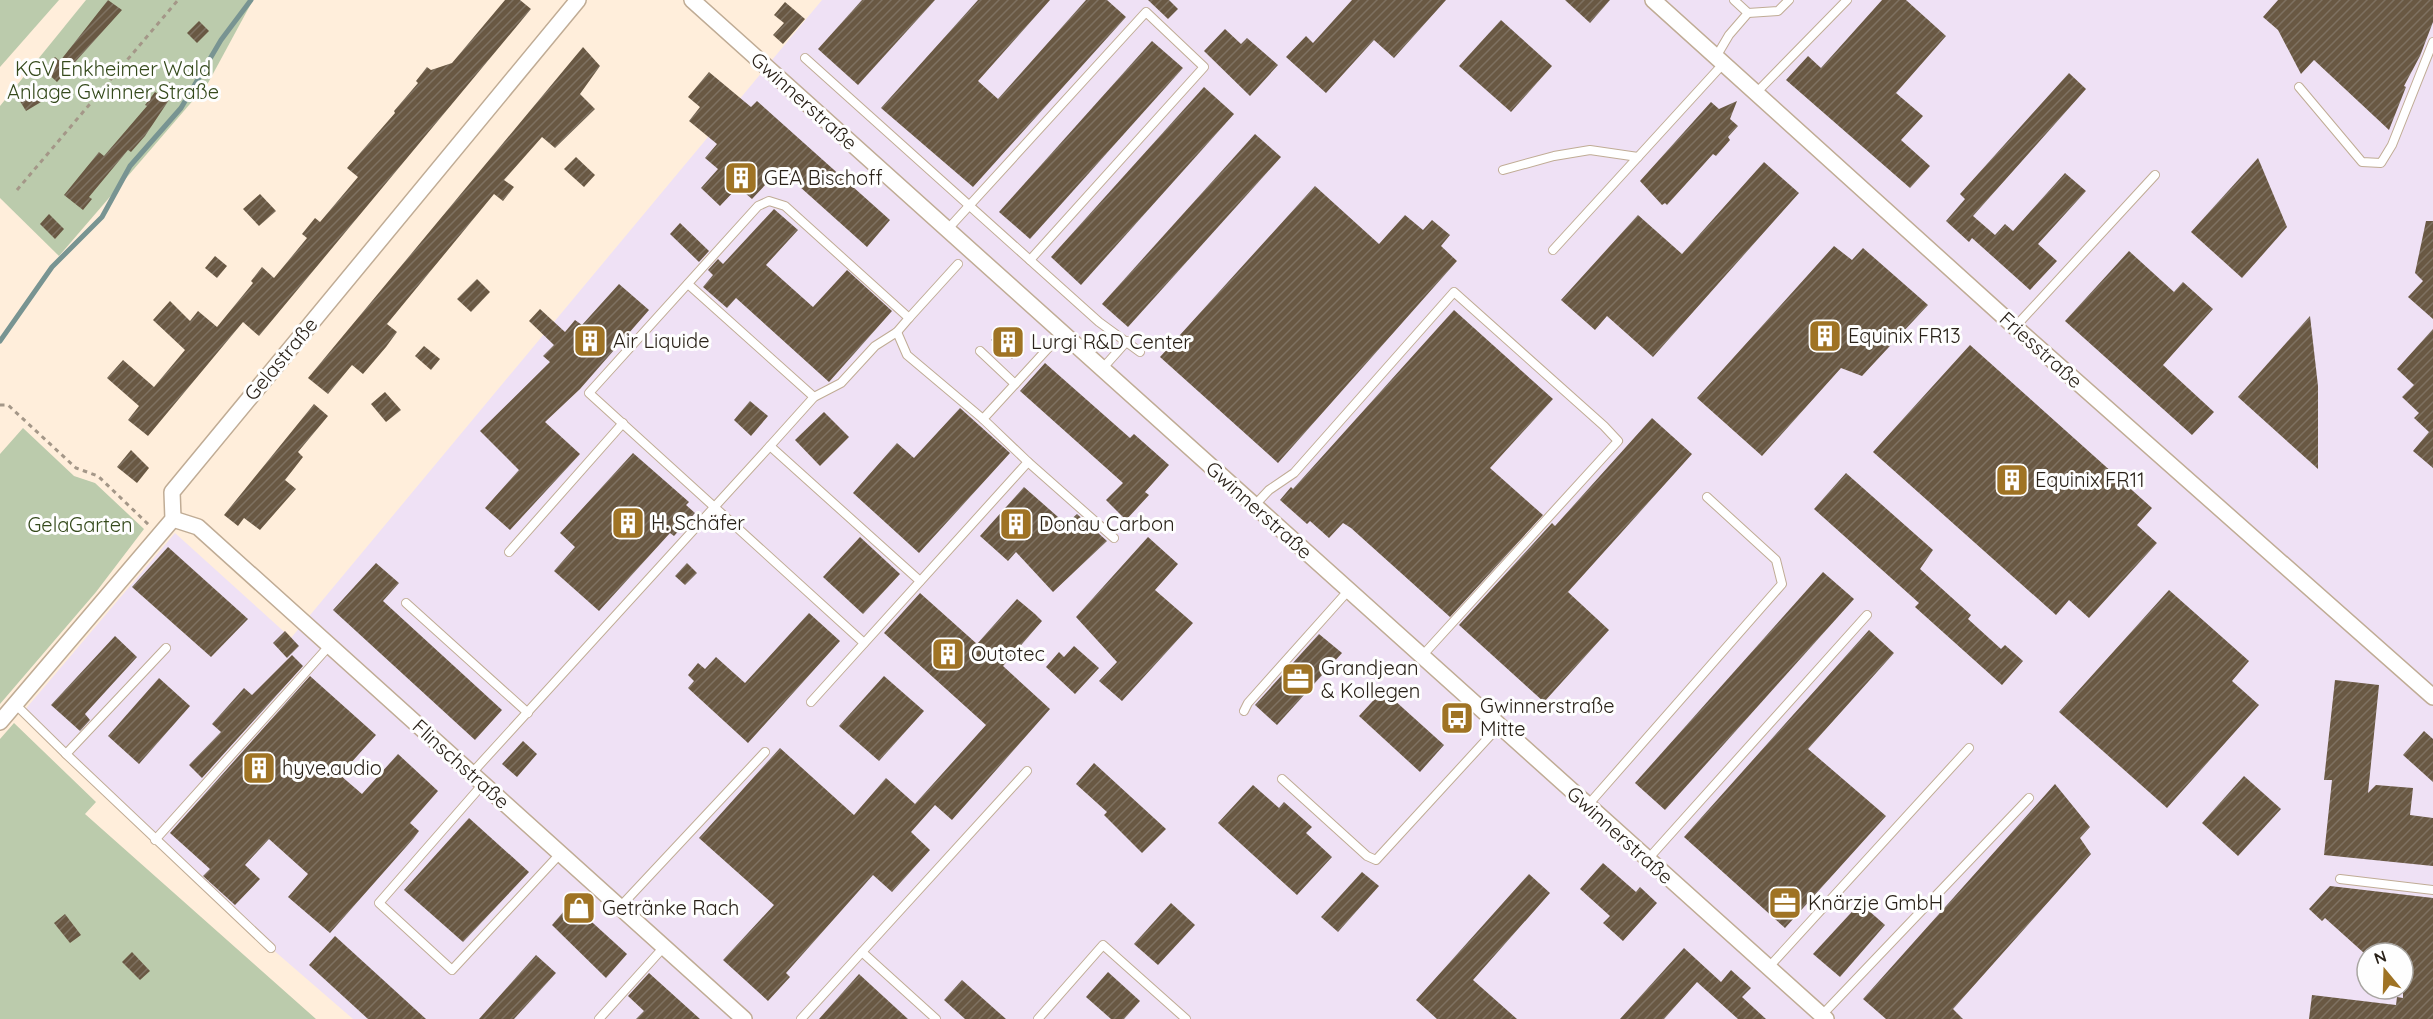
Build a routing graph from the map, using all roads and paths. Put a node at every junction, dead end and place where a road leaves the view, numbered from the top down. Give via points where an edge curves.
1 (178, 0) edge
2 (578, 0) edge
3 (692, 0) edge
4 (1653, 0) edge
5 (1734, 0) edge
6 (1789, 0) edge
7 (1847, 0) edge
8 (1748, 13) junction
9 (2433, 42) edge
10 (805, 58) dead end
11 (1720, 60) junction
12 (2299, 87) dead end
13 (1756, 93) junction
14 (1638, 158) junction
15 (1503, 170) dead end
16 (2155, 175) dead end
17 (17, 190) dead end
18 (971, 205) junction
19 (947, 230) junction
20 (1553, 250) dead end
21 (1030, 260) junction
22 (958, 264) dead end
23 (688, 284) junction
24 (909, 318) junction
25 (2015, 327) junction
26 (897, 332) junction
27 (1062, 333) junction
28 (1127, 341) junction
29 (980, 351) dead end
30 (1140, 352) dead end
31 (1102, 369) junction
32 (1015, 384) junction
33 (814, 397) junction
34 (0, 405) edge
35 (982, 419) junction
36 (623, 423) junction
37 (770, 446) junction
38 (1028, 462) junction
39 (1707, 497) dead end
40 (1254, 506) junction
41 (715, 507) junction
42 (173, 519) junction
43 (159, 534) junction
44 (1114, 538) dead end
45 (509, 552) dead end
46 (920, 581) junction
47 (1348, 591) junction
48 (406, 603) dead end
49 (1867, 615) dead end
50 (864, 643) junction
51 (330, 645) junction
52 (166, 648) dead end
53 (1422, 656) junction
54 (2433, 697) edge
55 (811, 702) dead end
56 (15, 704) junction
57 (1244, 711) dead end
58 (528, 713) junction
59 (0, 722) edge
60 (1499, 726) junction
61 (1969, 748) dead end
62 (765, 752) dead end
63 (66, 754) junction
64 (1028, 771) dead end
65 (478, 778) junction
66 (1282, 779) dead end
67 (2029, 798) dead end
68 (1588, 805) junction
69 (155, 840) junction
70 (559, 855) junction
71 (1648, 859) junction
72 (2340, 879) dead end
73 (2433, 890) edge
74 (619, 908) junction
75 (271, 948) dead end
76 (663, 948) junction
77 (862, 952) junction
78 (1768, 968) junction
79 (738, 1017) edge
80 (1824, 1017) edge
81 (599, 1019) edge
82 (801, 1019) edge
83 (936, 1019) edge
84 (1038, 1019) edge
85 (1186, 1019) edge

1 - 17 path
2 - 42 street, Gelastraße via 172,492
3 - 19 street, Gwinnerstraße
4 - 11 street, Friesstraße
5 - 8 lane
6 - 8 lane via 1778,11
7 - 13 lane
8 - 11 lane via 1729,35
9 - 12 lane via 2381,163 2362,162
10 - 18 lane via 909,155 920,160
11 - 13 street, Friesstraße
11 - 14 lane
13 - 25 street, Friesstraße
14 - 15 lane via 1590,150
14 - 20 lane
16 - 25 lane
18 - 19 lane
18 - 21 lane
18 - 21 lane via 1146,12 1204,67
19 - 27 street, Gwinnerstraße
21 - 28 lane via 1099,322
22 - 24 lane
23 - 24 lane via 758,206 777,201
23 - 33 lane
23 - 36 lane via 589,393
24 - 26 lane
25 - 54 street, Friesstraße
26 - 33 lane via 876,346 841,383
26 - 35 lane via 907,355
27 - 31 street, Gwinnerstraße
27 - 32 lane
28 - 30 lane
28 - 31 lane
29 - 32 lane
31 - 40 street, Gwinnerstraße
32 - 35 lane
33 - 37 lane
34 - 43 path via 8,405 76,468 98,476
35 - 38 lane
36 - 41 lane
36 - 45 lane
37 - 41 lane
37 - 46 lane
38 - 44 lane
38 - 46 lane
39 - 68 lane via 1776,560 1782,584
40 - 47 street, Gwinnerstraße
40 - 53 lane via 1294,473 1454,292 1618,441
41 - 50 lane
41 - 58 lane
42 - 43 street
42 - 51 street, Flinschstraße via 198,527
43 - 56 street
46 - 50 lane
47 - 53 street, Gwinnerstraße
47 - 57 lane
48 - 58 lane
49 - 71 lane
50 - 55 lane
51 - 65 street, Flinschstraße
51 - 69 lane
52 - 63 lane
53 - 60 street, Gwinnerstraße
56 - 59 street
56 - 63 lane
58 - 65 lane
60 - 66 lane via 1376,860
60 - 68 street, Gwinnerstraße
61 - 78 lane
62 - 74 lane
63 - 69 lane
64 - 77 lane
65 - 70 street, Flinschstraße
65 - 70 lane via 379,903 452,970
67 - 80 lane
68 - 71 street, Gwinnerstraße
69 - 75 lane
70 - 74 street, Flinschstraße
71 - 78 street, Gwinnerstraße
72 - 73 lane
74 - 76 street, Flinschstraße
76 - 79 street, Flinschstraße
76 - 81 lane
77 - 82 lane
77 - 83 lane
78 - 80 street, Gwinnerstraße
84 - 85 lane via 1103,945

